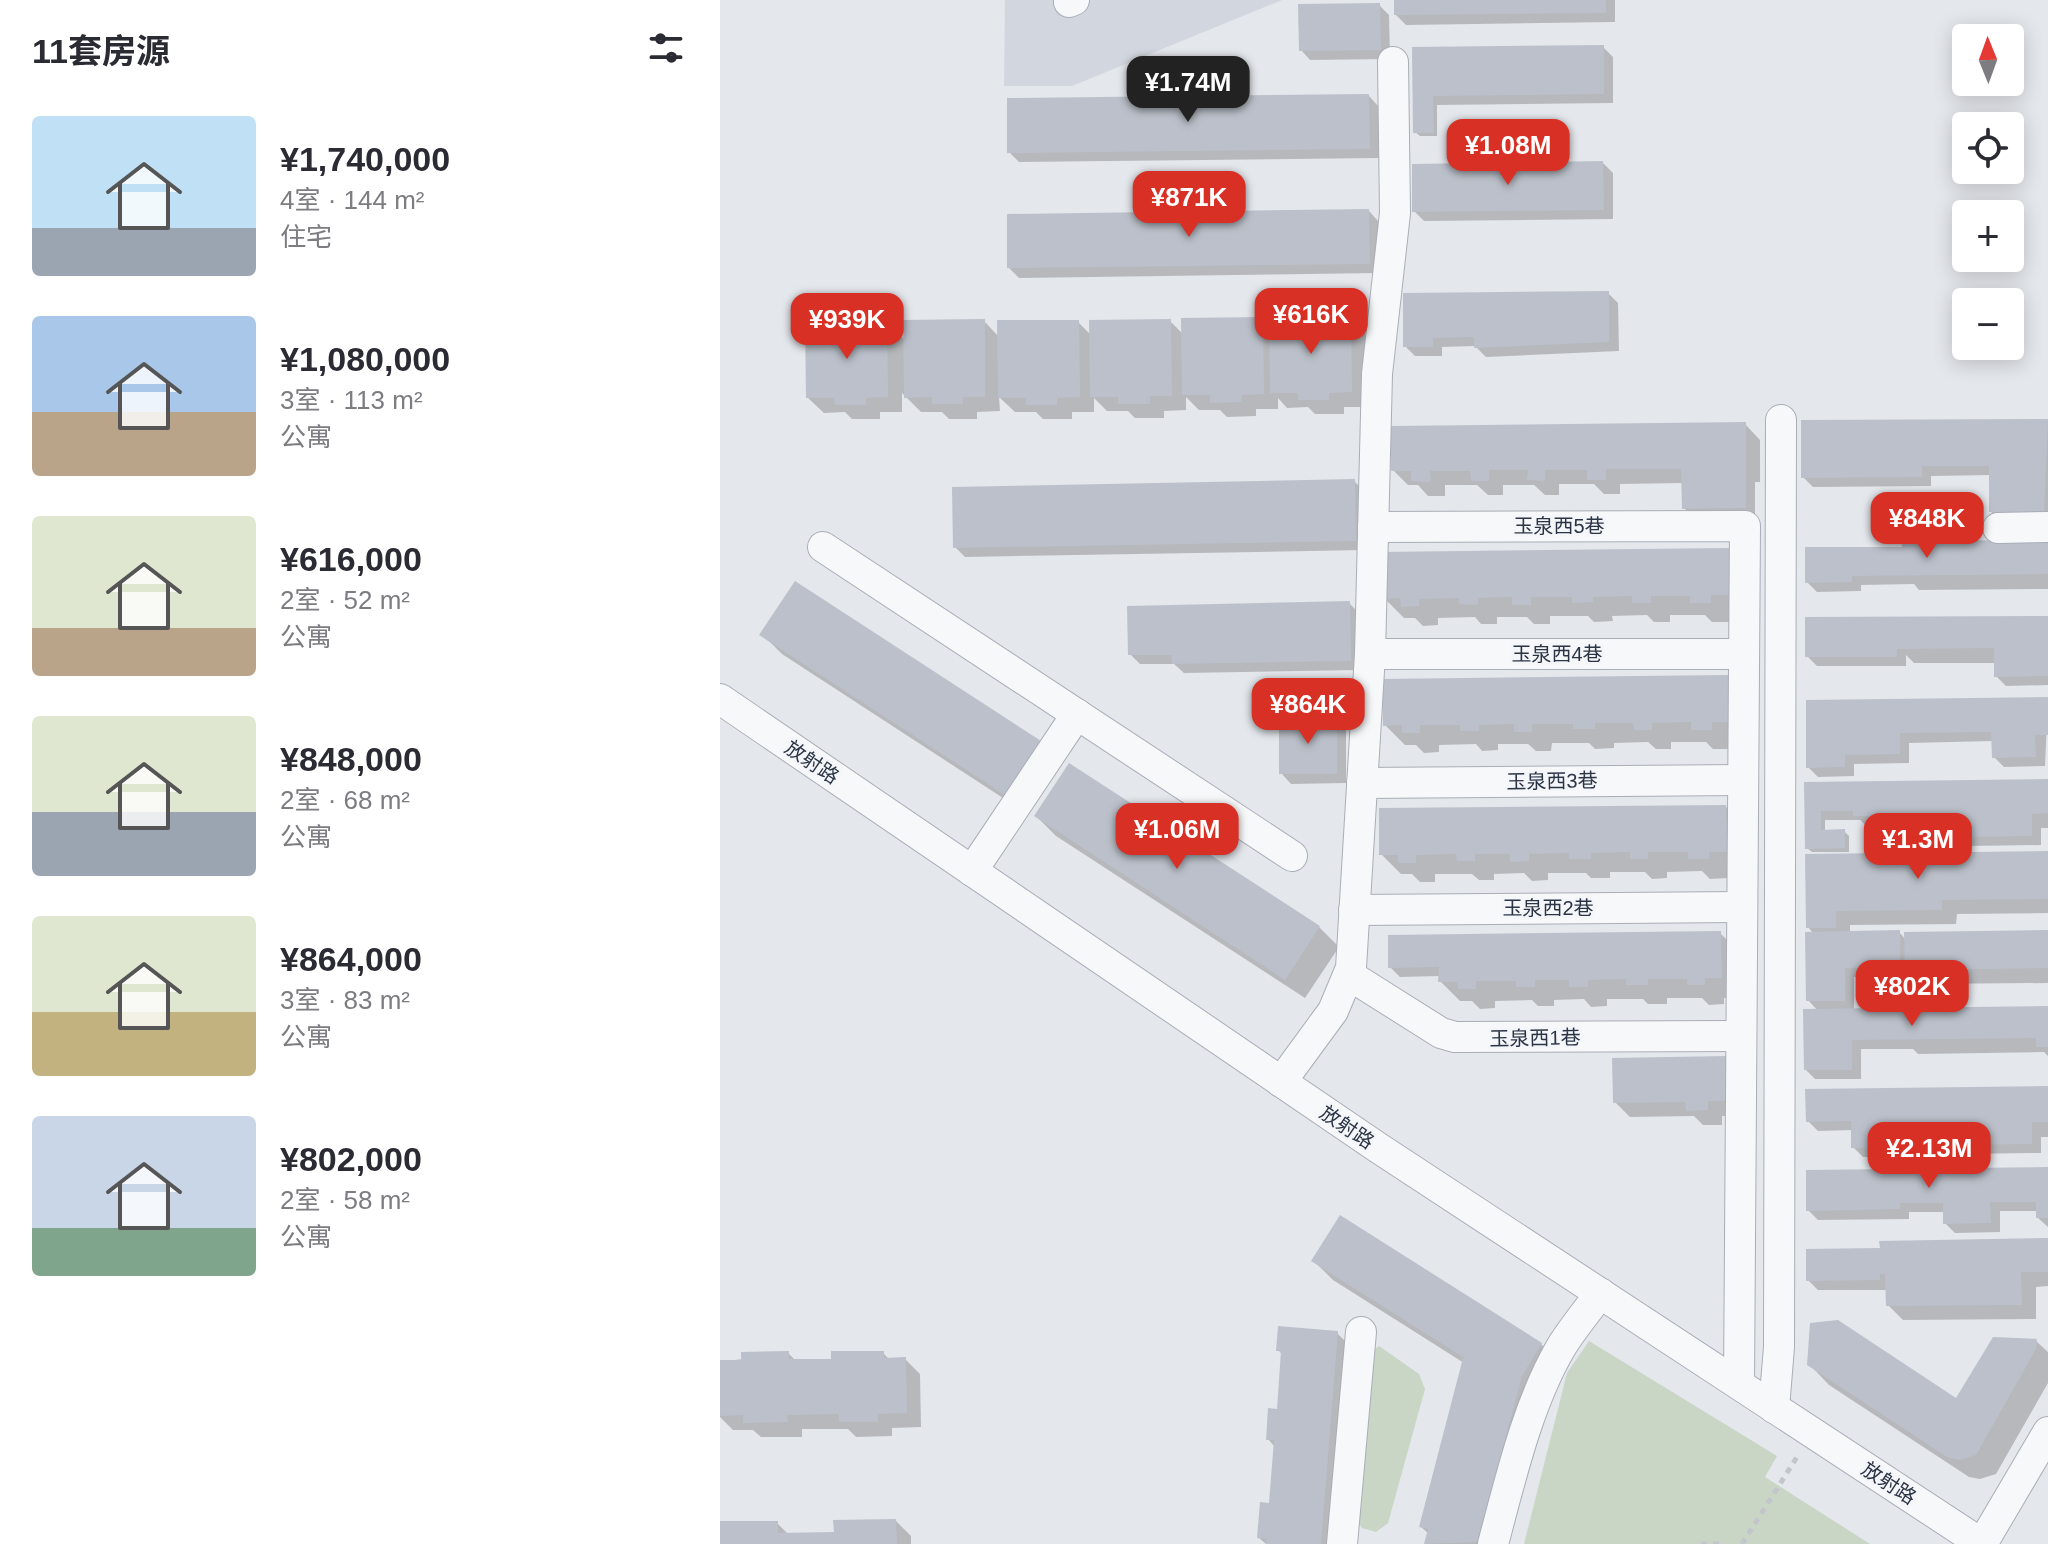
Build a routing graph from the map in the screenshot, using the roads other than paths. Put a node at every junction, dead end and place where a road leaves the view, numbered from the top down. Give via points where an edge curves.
1 (1393, 62) dead end
2 (1781, 420) dead end
3 (1373, 527) junction
4 (2048, 527) edge
5 (1998, 528) dead end
6 (823, 547) dead end
7 (1370, 654) junction
8 (1744, 654) junction
9 (720, 699) edge
10 (1077, 714) junction
11 (1742, 780) junction
12 (1362, 783) junction
13 (1292, 856) dead end
14 (972, 871) junction
15 (1741, 907) junction
16 (1354, 910) junction
17 (1349, 975) junction
18 (1739, 1036) junction
19 (1281, 1082) junction
20 (1600, 1293) junction
21 (1361, 1332) dead end
22 (1739, 1384) junction
23 (1774, 1408) junction
24 (2048, 1432) edge
25 (1342, 1544) edge
26 (1493, 1544) edge
27 (1982, 1544) edge

1 - 3 street via 1395,213 1377,374
2 - 23 street via 1780,1331
3 - 7 street
3 - 8 street, 玉泉西5巷 via 1745,526
4 - 5 street
6 - 10 street
7 - 8 street, 玉泉西4巷
7 - 12 street
8 - 11 street
9 - 14 street, 放射路
10 - 13 street
10 - 14 street
11 - 12 street, 玉泉西3巷
11 - 15 street
12 - 16 street
14 - 19 street, 放射路
15 - 16 street, 玉泉西2巷
15 - 18 street
16 - 17 street
17 - 18 street, 玉泉西1巷 via 1455,1037
17 - 19 street via 1333,1011
18 - 22 street
19 - 20 street, 放射路
20 - 22 street, 放射路
20 - 26 street via 1548,1375 1512,1472
21 - 25 street
22 - 23 street, 放射路
23 - 27 street, 放射路
24 - 27 street

